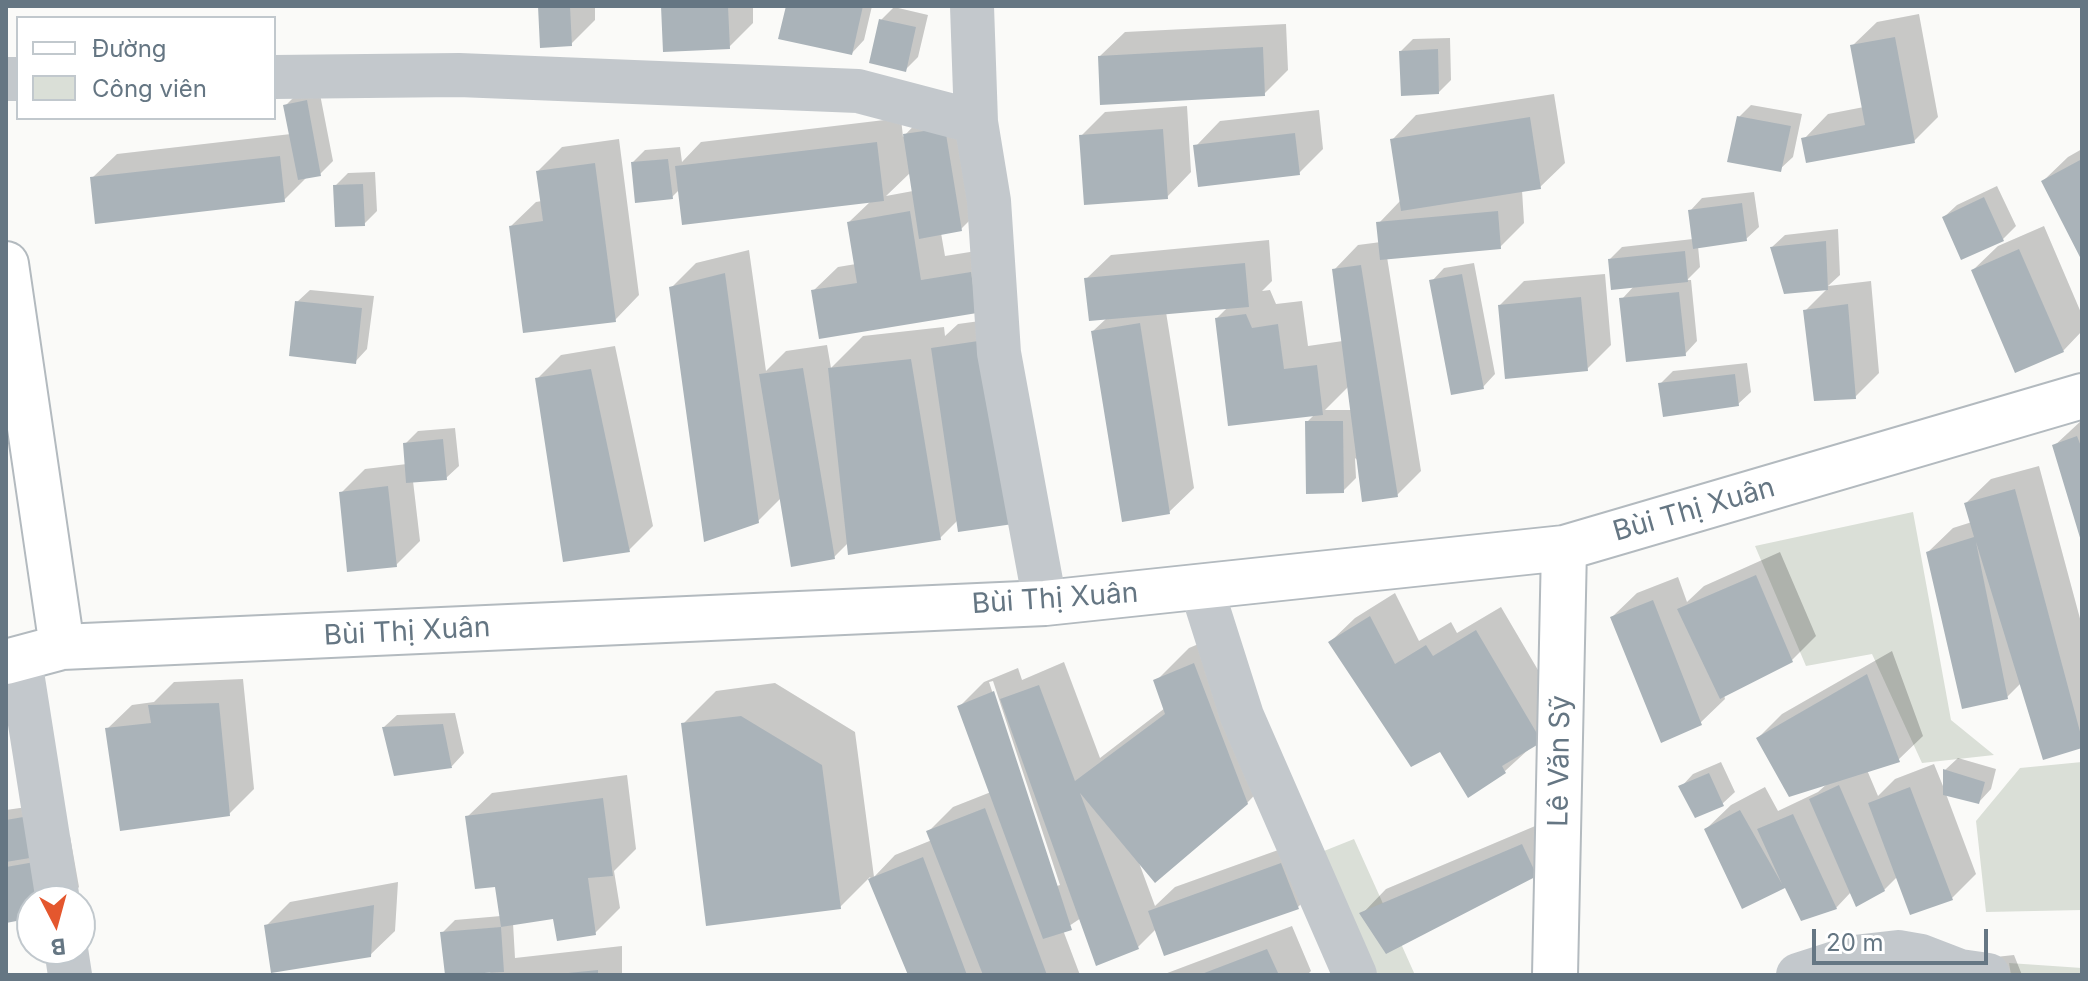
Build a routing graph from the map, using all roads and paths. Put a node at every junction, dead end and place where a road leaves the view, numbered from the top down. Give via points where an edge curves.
1 (972, 6) edge
2 (276, 77) edge
3 (976, 122) junction
4 (6, 264) edge
5 (2082, 396) edge
6 (1564, 548) junction
7 (1201, 587) junction
8 (1045, 603) junction
9 (62, 647) junction
10 (13, 661) edge
11 (55, 885) edge
12 (1355, 975) edge
13 (1555, 975) edge
14 (1798, 975) edge
15 (1988, 975) edge

1 - 3 street
2 - 3 street via 459,75 858,91
3 - 8 street via 989,201 999,353
4 - 9 street
5 - 6 street, Bùi Thị Xuân
6 - 7 street, Bùi Thị Xuân
6 - 13 street, Lê Văn Sỹ
7 - 8 street, Bùi Thị Xuân
7 - 12 street via 1242,716
8 - 9 street, Bùi Thị Xuân
9 - 10 street, Bùi Thị Xuân
10 - 11 street
14 - 15 street via 1854,957 1898,952

